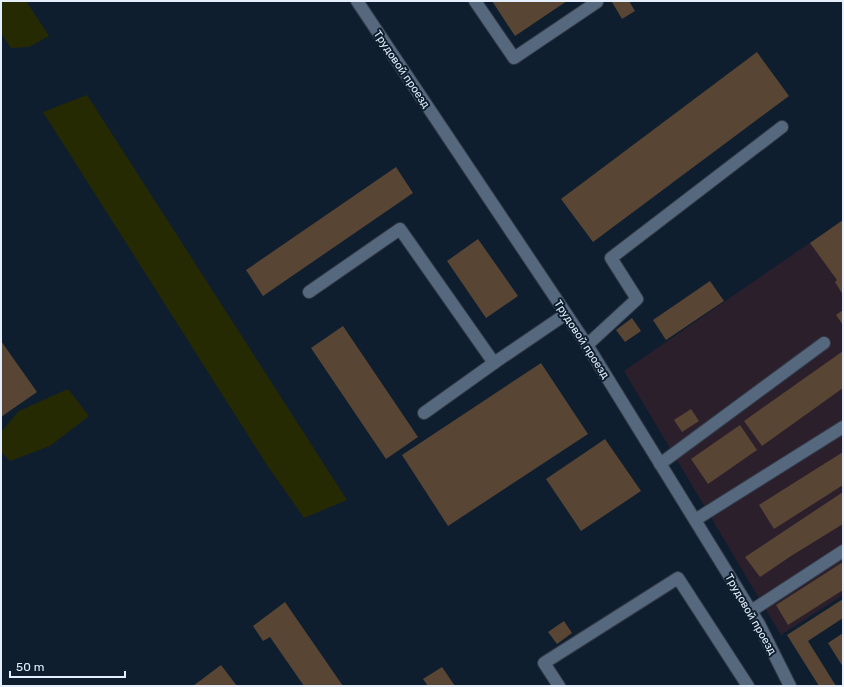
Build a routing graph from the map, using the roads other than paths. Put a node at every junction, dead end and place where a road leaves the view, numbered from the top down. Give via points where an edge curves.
1 (357, 1) edge
2 (475, 1) edge
3 (597, 2) dead end
4 (782, 127) dead end
5 (309, 292) dead end
6 (566, 314) junction
7 (824, 343) dead end
8 (587, 345) junction
9 (494, 363) junction
10 (424, 413) dead end
11 (843, 427) edge
12 (660, 464) junction
13 (695, 520) junction
14 (843, 551) edge
15 (752, 611) junction
16 (559, 686) edge
17 (748, 686) edge
18 (790, 686) edge

1 - 6 street, Трудовой проезд
2 - 3 street via 514,58
4 - 8 street via 611,258 637,299
5 - 9 street via 400,229
6 - 8 street, Трудовой проезд
6 - 9 street
7 - 12 street
8 - 12 street, Трудовой проезд
9 - 10 street
11 - 13 street
12 - 13 street, Трудовой проезд
13 - 15 street, Трудовой проезд
14 - 15 street
15 - 18 street, Трудовой проезд
16 - 17 street via 544,663 678,578

